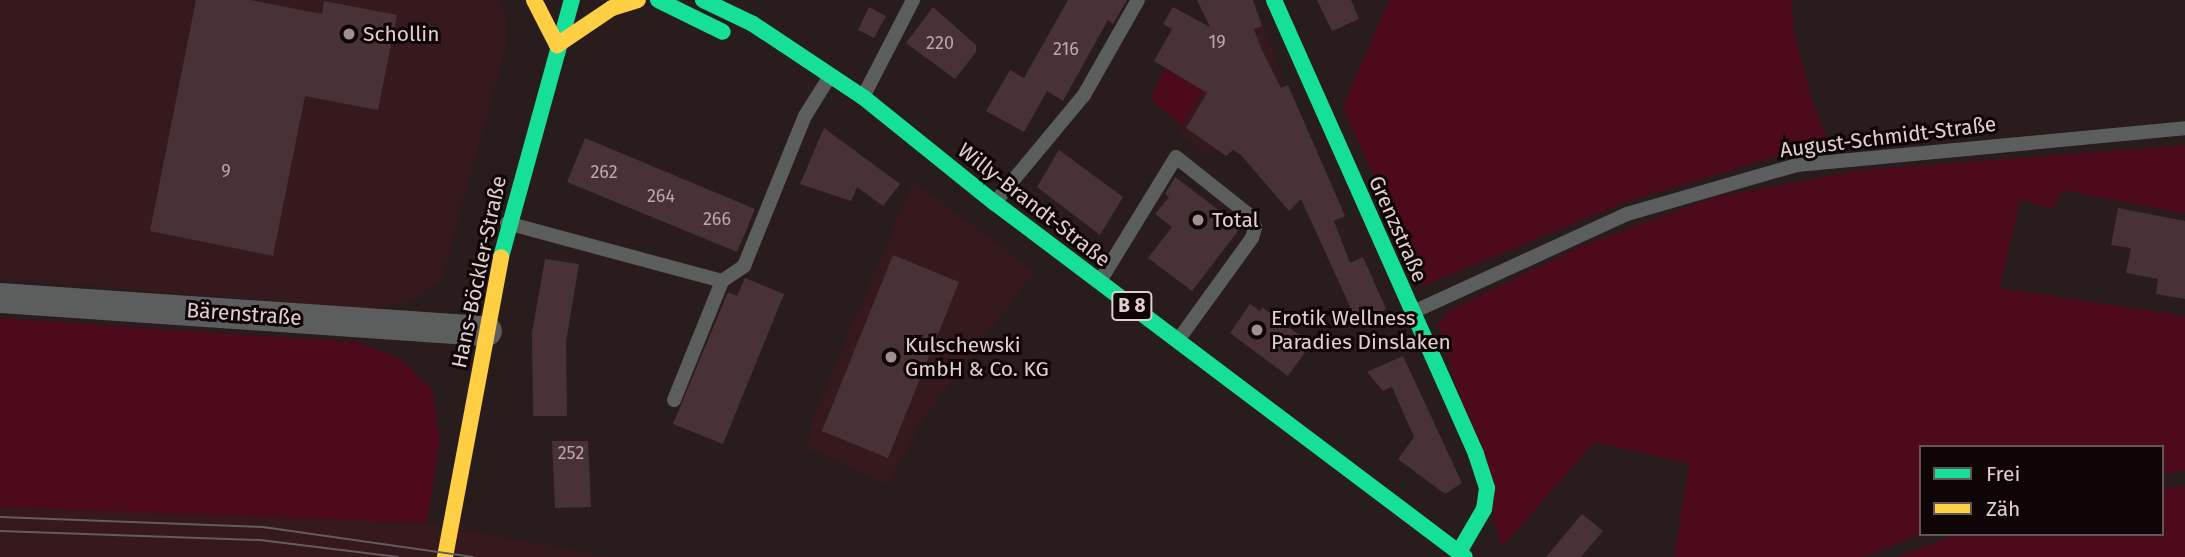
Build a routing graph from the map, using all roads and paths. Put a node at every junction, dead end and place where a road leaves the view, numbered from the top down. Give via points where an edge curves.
1 (534, 0) edge
2 (572, 0) edge
3 (638, 0) edge
4 (658, 0) edge
5 (703, 0) edge
6 (913, 0) edge
7 (1138, 0) edge
8 (1274, 0) edge
9 (735, 40) dead end
10 (557, 45) junction
11 (831, 75) junction
12 (863, 97) junction
13 (867, 123) dead end
14 (2185, 128) edge
15 (995, 203) junction
16 (507, 223) junction
17 (722, 281) junction
18 (1100, 282) junction
19 (0, 298) edge
20 (1412, 312) junction
21 (487, 331) junction
22 (1178, 340) junction
23 (674, 400) dead end
24 (1462, 554) edge
25 (445, 557) edge

1 - 10 main road
2 - 10 main road, Hans-Böckler-Straße
3 - 10 main road via 612,8
4 - 9 main road
5 - 11 main road, Willy-Brandt-Straße / B 8 via 753,24
6 - 12 lane
7 - 15 lane via 1084,95
8 - 20 main road, Grenzstraße
10 - 16 main road, Hans-Böckler-Straße
11 - 12 main road, Willy-Brandt-Straße / B 8
11 - 17 lane via 805,116 744,266
12 - 15 main road, Willy-Brandt-Straße / B 8
13 - 15 main road, B 8
14 - 20 lane, August-Schmidt-Straße via 1783,169 1627,214
15 - 18 main road, Willy-Brandt-Straße / B 8
16 - 17 lane
16 - 21 main road, Hans-Böckler-Straße
17 - 23 lane
18 - 22 main road, Willy-Brandt-Straße / B 8
18 - 22 lane via 1176,157 1248,214 1255,227 1252,238
19 - 21 street, Bärenstraße
20 - 24 main road, Grenzstraße via 1487,488 1484,509
21 - 25 main road, Hans-Böckler-Straße
22 - 24 main road, Willy-Brandt-Straße / B 8

